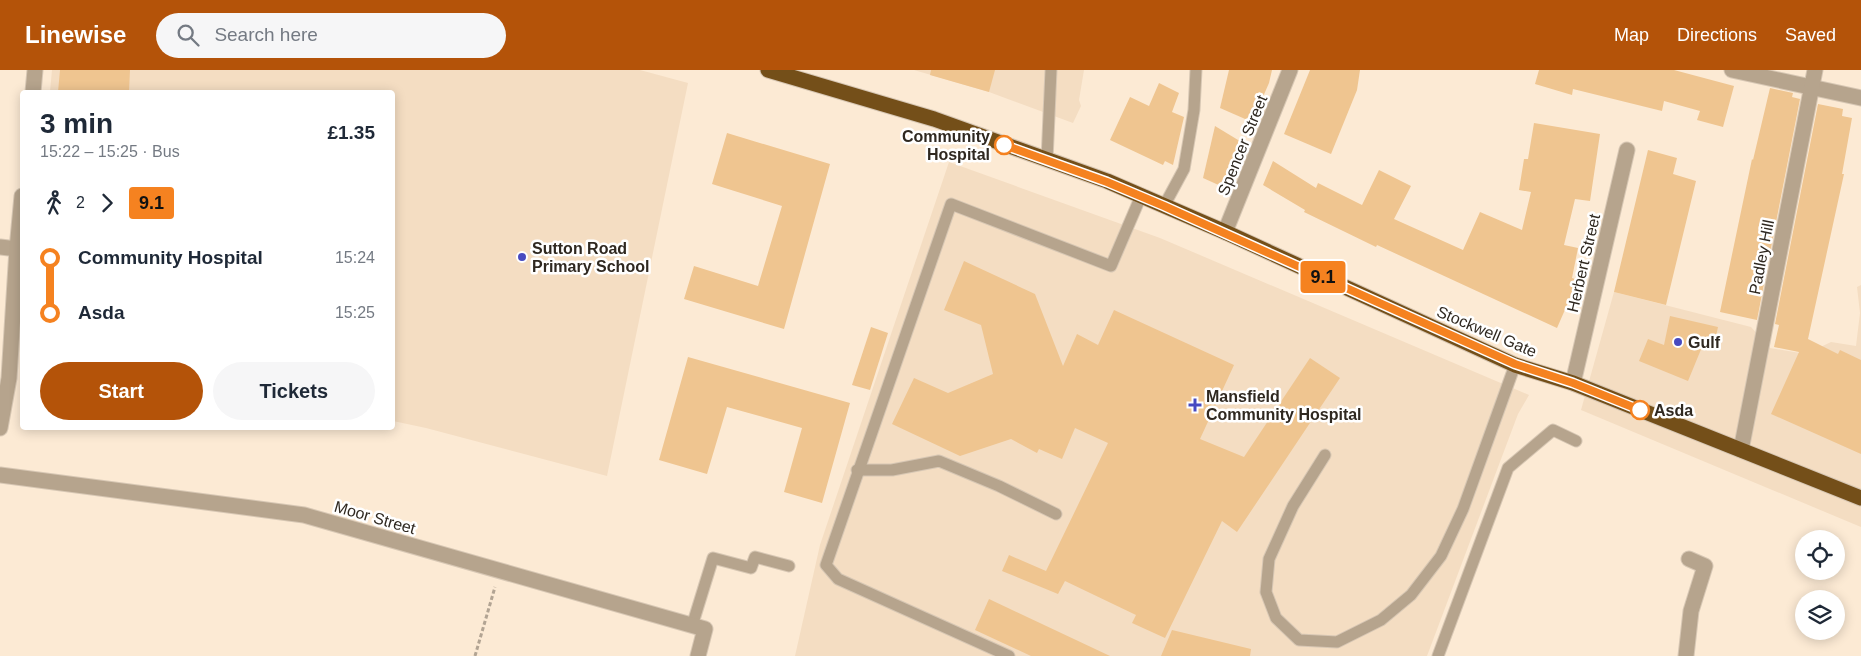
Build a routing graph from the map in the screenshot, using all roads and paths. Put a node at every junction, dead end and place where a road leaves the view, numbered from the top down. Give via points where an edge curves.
1 (35, 70) edge
2 (768, 70) edge
3 (1051, 70) edge
4 (1196, 70) edge
5 (1290, 70) edge
6 (1732, 70) edge
7 (1815, 70) edge
8 (1811, 88) junction
9 (33, 90) edge
10 (1861, 98) edge
11 (1627, 150) dead end
12 (1048, 160) junction
13 (1141, 196) junction
14 (1164, 206) junction
15 (20, 217) edge
16 (1225, 232) junction
17 (0, 247) edge
18 (17, 249) junction
19 (16, 359) edge
20 (1515, 364) junction
21 (1573, 383) junction
22 (0, 428) edge
23 (1576, 441) dead end
24 (1741, 450) junction
25 (1325, 455) dead end
26 (858, 470) junction
27 (0, 475) edge
28 (1861, 498) edge
29 (1056, 514) dead end
30 (1689, 559) dead end
31 (789, 566) dead end
32 (500, 571) junction
33 (692, 626) junction
34 (475, 656) edge
35 (698, 656) edge
36 (1009, 656) edge
37 (1438, 656) edge
38 (1686, 656) edge

1 - 9 street
2 - 12 highway, Stockwell Gate via 934,119
3 - 12 lane
4 - 14 lane via 1194,110 1184,169
5 - 16 street, Spencer Street
6 - 8 street
7 - 8 street, Padley Hill
8 - 10 street
8 - 24 street, Padley Hill
11 - 21 street, Herbert Street
12 - 13 highway, Stockwell Gate
13 - 14 highway, Stockwell Gate
13 - 26 lane via 1111,266 951,204
14 - 16 highway, Stockwell Gate
15 - 18 street
16 - 20 highway, Stockwell Gate
17 - 18 street
18 - 19 street
19 - 22 street via 9,378
20 - 21 highway, Stockwell Gate
20 - 25 lane via 1462,509 1441,556 1411,595 1381,620 1337,642 1299,640 1276,618 1266,592 1269,559 1293,506
21 - 24 highway, Stockwell Gate
23 - 37 lane via 1553,430 1508,468
24 - 28 highway, Stockwell Gate
26 - 29 lane via 892,470 939,461
26 - 36 lane via 826,565 838,579
27 - 32 street, Moor Street via 304,515
30 - 38 street via 1706,566 1691,611
31 - 33 lane via 755,557 751,568 713,558
32 - 33 street, Moor Street
32 - 34 path
33 - 35 street via 705,630

